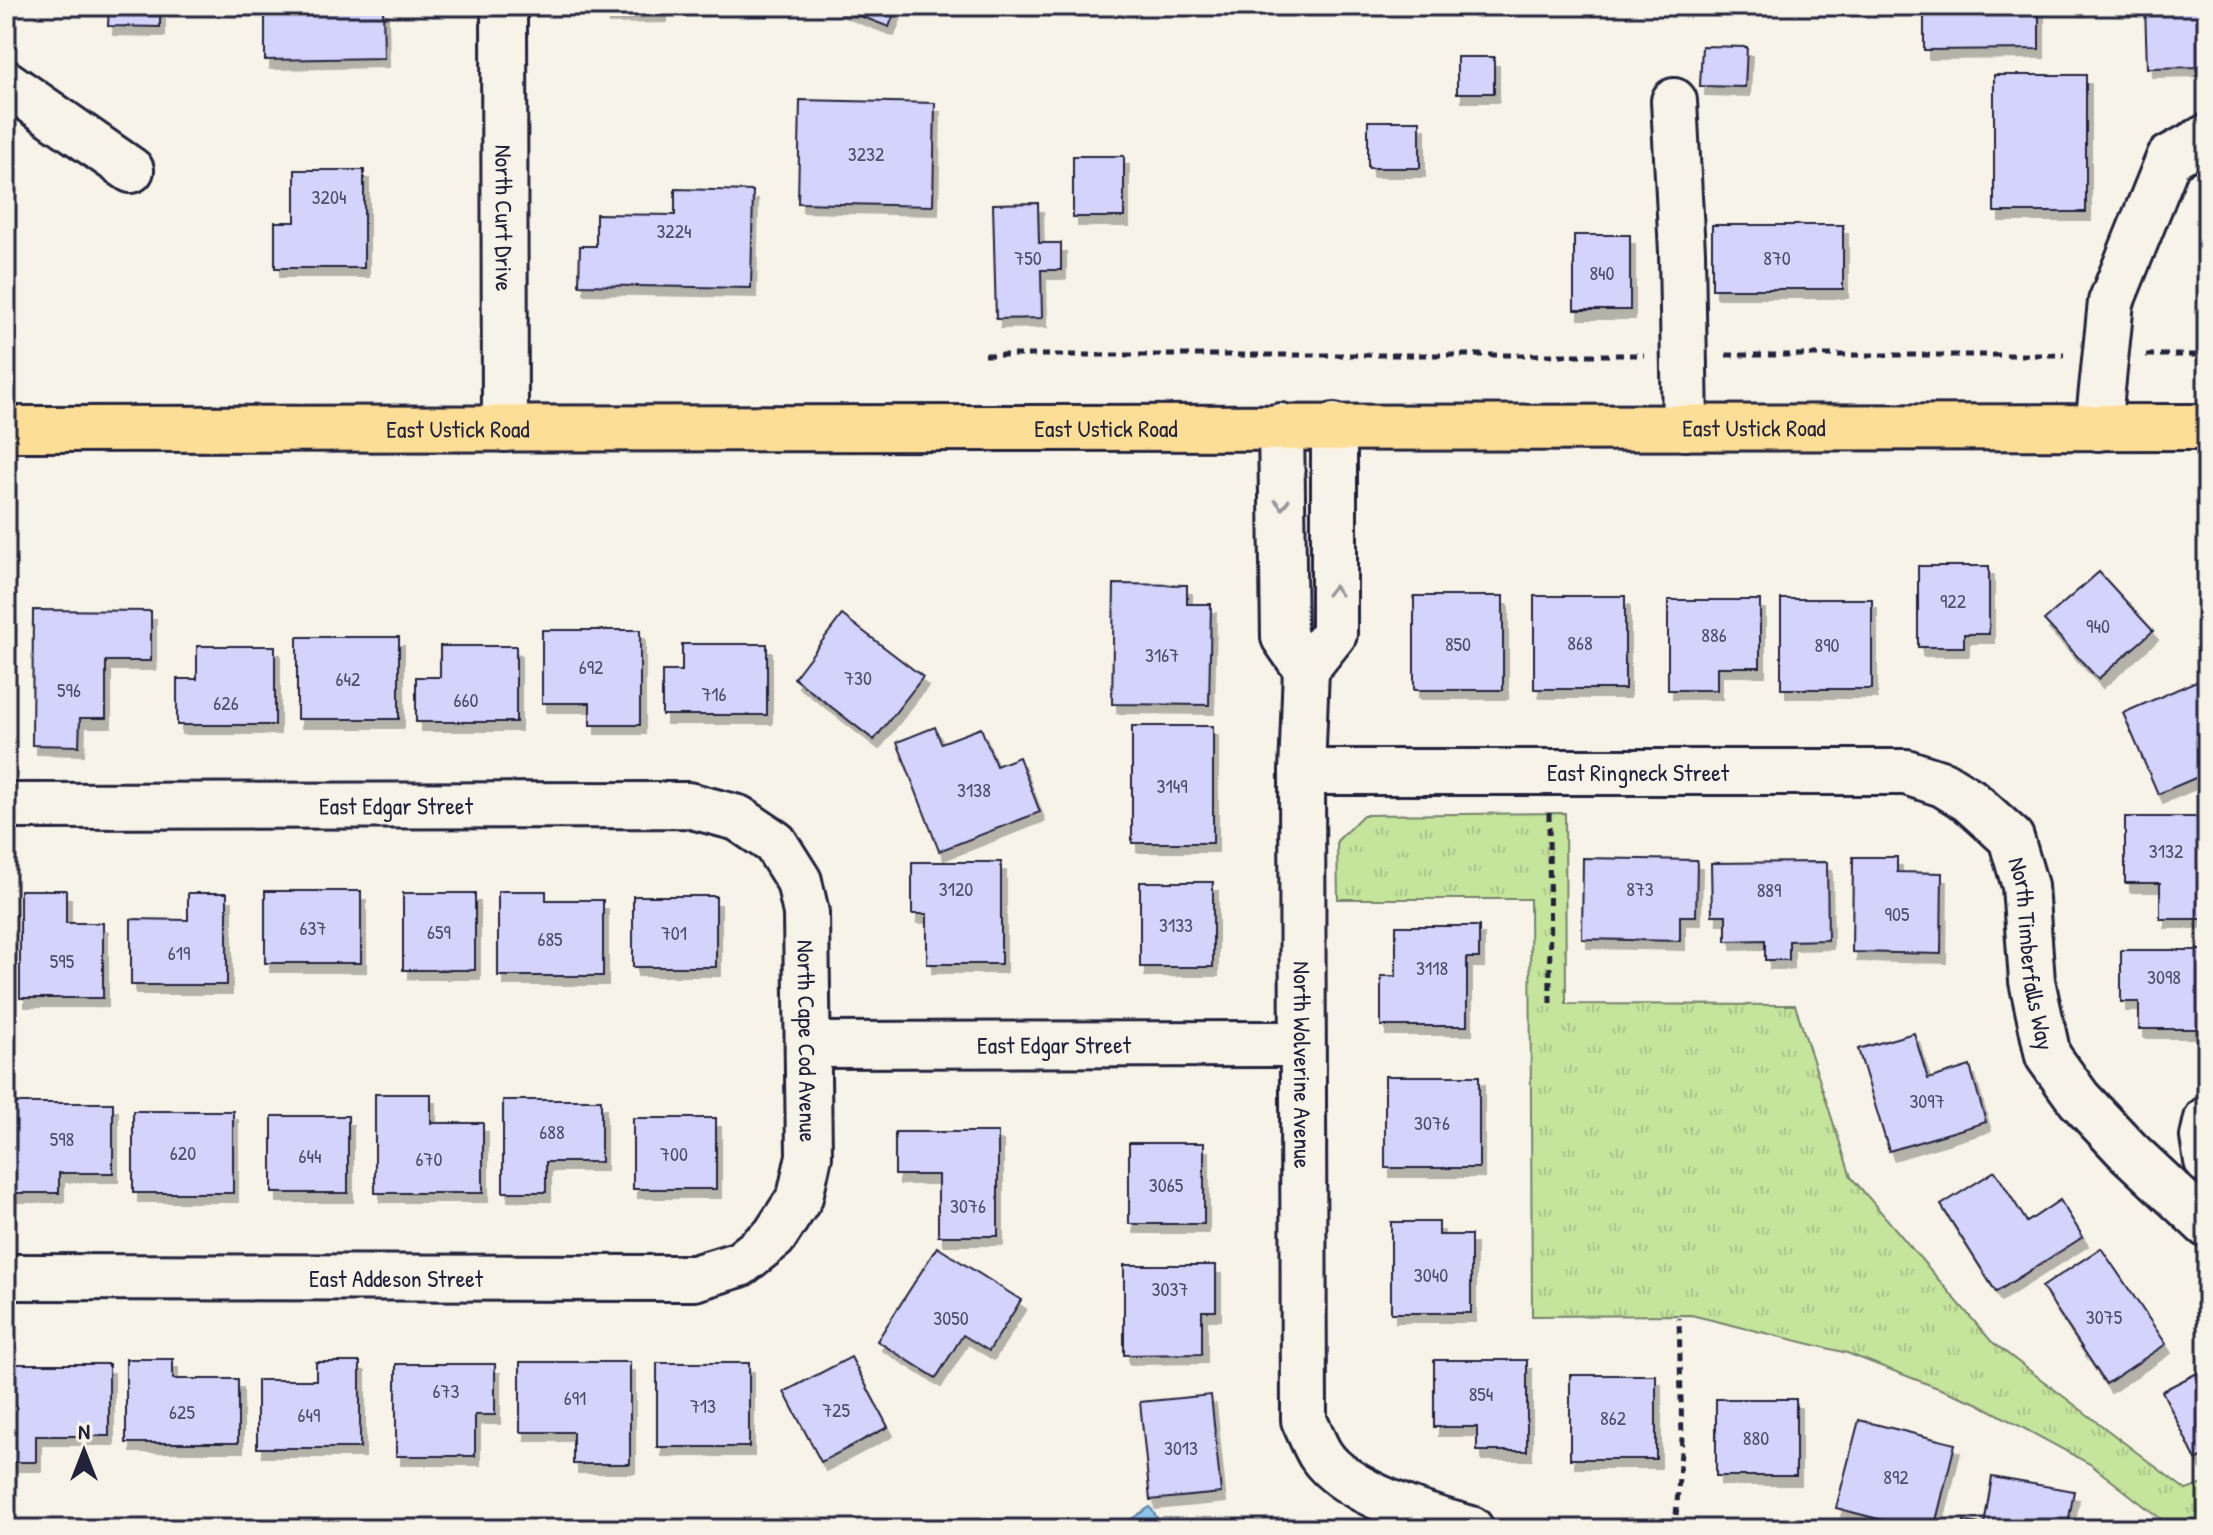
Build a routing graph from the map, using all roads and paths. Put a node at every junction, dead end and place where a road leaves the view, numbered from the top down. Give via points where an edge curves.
1 (504, 6) edge
2 (6, 83) edge
3 (1674, 101) dead end
4 (2207, 137) edge
5 (131, 170) dead end
6 (985, 355) dead end
7 (1683, 355) junction
8 (2106, 355) junction
9 (2207, 355) edge
10 (1281, 426) junction
11 (1334, 426) junction
12 (2207, 427) edge
13 (1685, 428) junction
14 (2098, 428) junction
15 (6, 429) edge
16 (505, 429) junction
17 (1306, 669) junction
18 (1302, 772) junction
19 (1548, 772) junction
20 (1969, 800) joint
21 (6, 806) edge
22 (775, 843) joint
23 (1550, 1007) dead end
24 (1302, 1044) junction
25 (808, 1045) junction
26 (2207, 1119) edge
27 (2207, 1161) edge
28 (2203, 1213) edge
29 (774, 1237) joint
30 (6, 1277) edge
31 (1679, 1318) dead end
32 (2207, 1521) edge
33 (2186, 1525) dead end
34 (1471, 1529) edge
35 (1675, 1529) edge

1 - 16 street, North Curt Drive
2 - 5 street
3 - 7 street
4 - 8 street via 2169,158 2111,302
6 - 7 path
7 - 8 path
7 - 13 street
8 - 9 path
8 - 14 street
10 - 11 main road, East Ustick Road
10 - 16 main road, East Ustick Road
10 -> 17 street via 1284,637
11 - 13 main road, East Ustick Road
17 -> 11 street via 1334,634
12 - 14 main road, East Ustick Road
13 - 14 main road, East Ustick Road
15 - 16 main road, East Ustick Road
17 - 18 street, North Wolverine Avenue
18 - 19 street, East Ringneck Street
18 - 24 street, North Wolverine Avenue
19 - 20 street, East Ringneck Street via 1906,772 1943,784
19 - 23 path
20 - 28 street, North Timberfalls Way via 2011,838 2025,886 2032,981 2048,1056 2079,1099 2129,1152
21 - 22 street, East Edgar Street via 688,805 738,818
22 - 25 street, North Cape Cod Avenue via 799,881 806,913
24 - 25 street, East Edgar Street
24 - 34 street, North Wolverine Avenue via 1304,1420 1321,1456 1346,1480 1418,1515
25 - 29 street, North Cape Cod Avenue via 809,1156 800,1197
26 - 27 street
29 - 30 street, East Addeson Street via 740,1264 694,1278
31 - 35 path via 1682,1439
32 - 33 path

